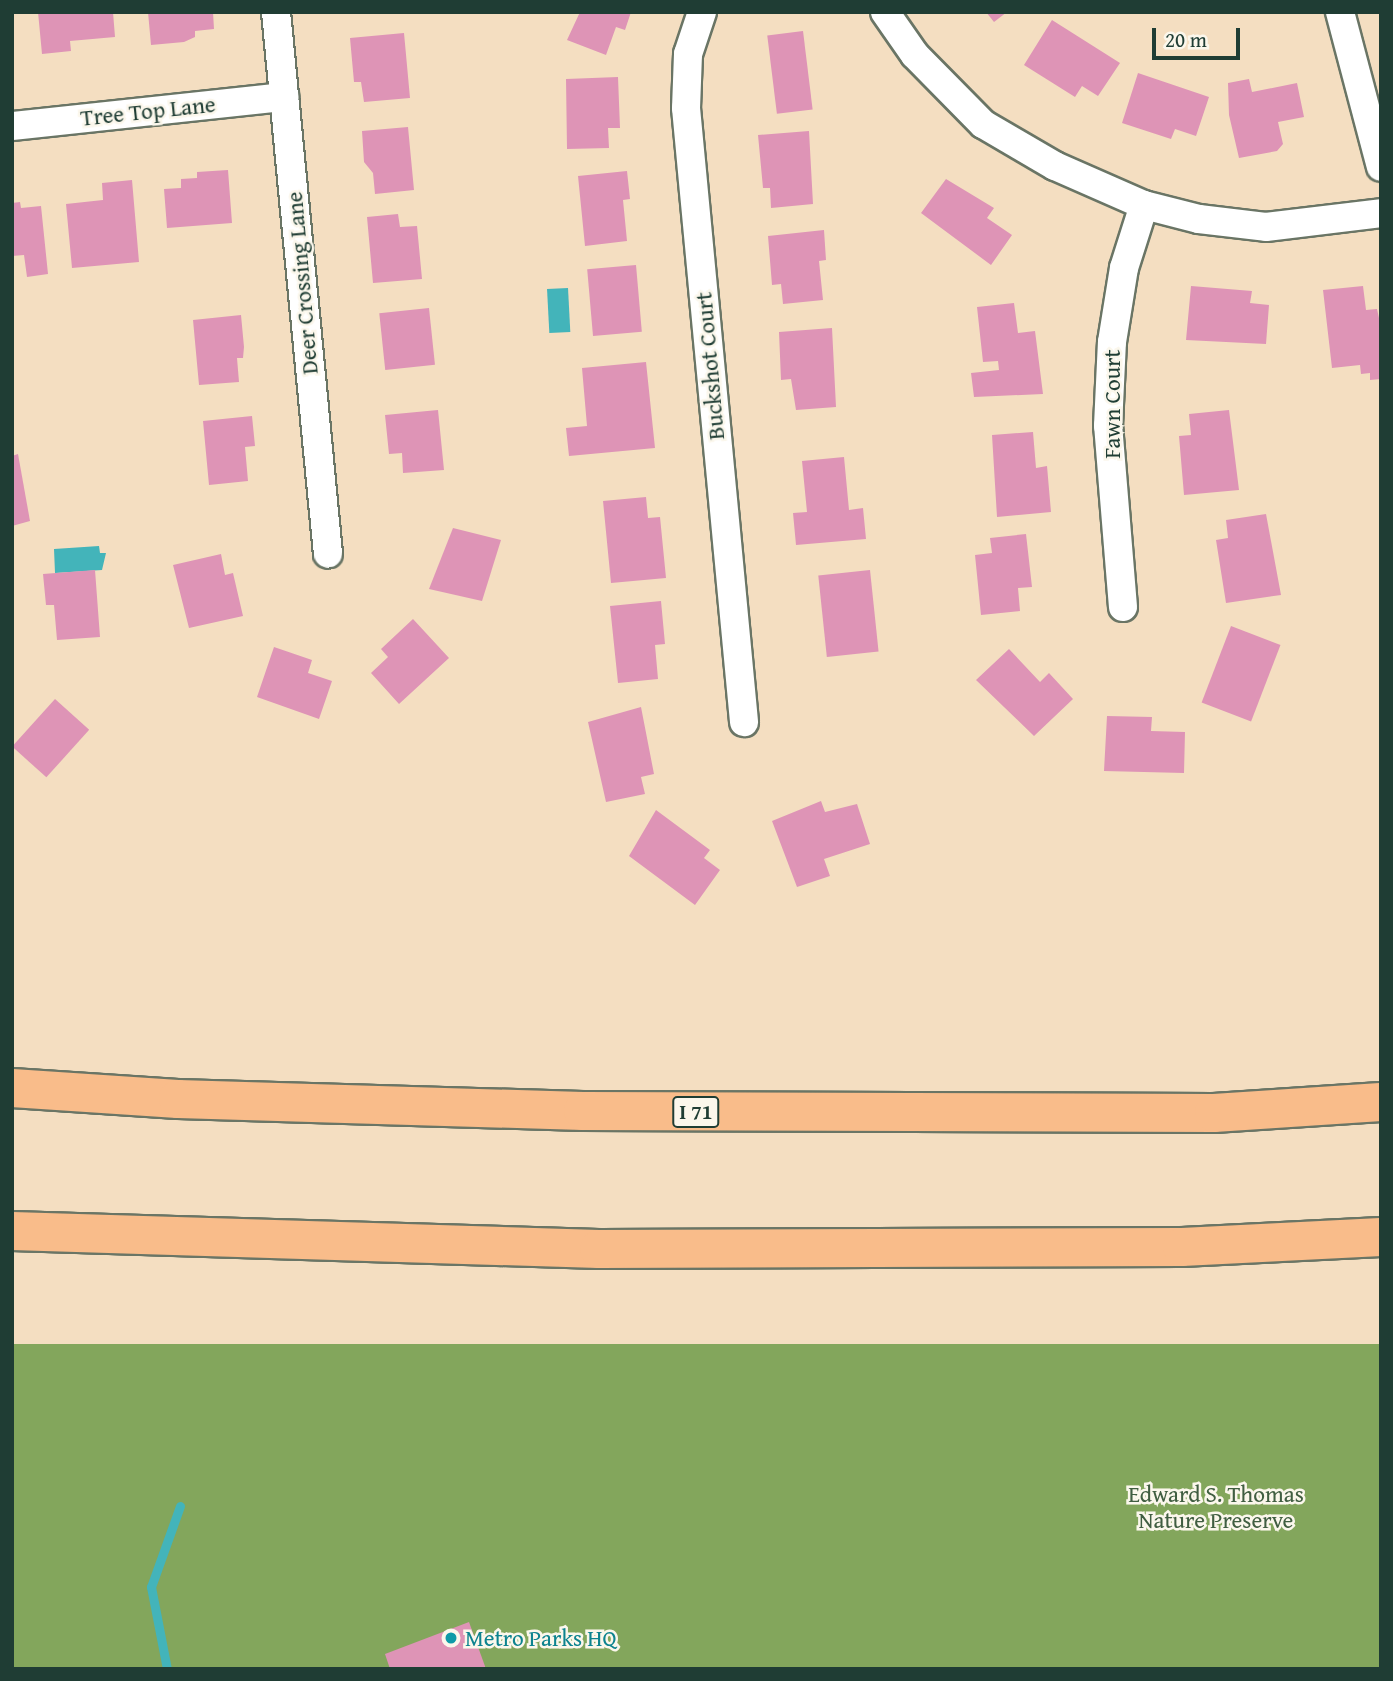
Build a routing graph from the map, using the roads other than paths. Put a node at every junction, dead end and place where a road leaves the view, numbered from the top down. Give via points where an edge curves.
1 (276, 12) edge
2 (702, 12) edge
3 (885, 12) edge
4 (1340, 12) edge
5 (284, 97) junction
6 (12, 125) edge
7 (1381, 167) edge
8 (1144, 205) junction
9 (1381, 214) edge
10 (328, 554) dead end
11 (1123, 607) dead end
12 (744, 722) dead end
13 (12, 1088) edge
14 (1381, 1102) edge
15 (12, 1231) edge
16 (1381, 1237) edge

1 - 5 street, Deer Crossing Lane
2 - 12 street, Buckshot Court via 688,54 686,108
3 - 8 street via 915,55 983,124 1055,166
4 - 7 street
5 - 6 street, Tree Top Lane
5 - 10 street, Deer Crossing Lane
8 - 9 street via 1199,219 1266,227
8 - 11 street, Fawn Court via 1124,268 1112,342 1108,426
13 - 14 highway, I 71 via 178,1099 596,1111 1214,1113
15 - 16 highway via 600,1249 1182,1247

